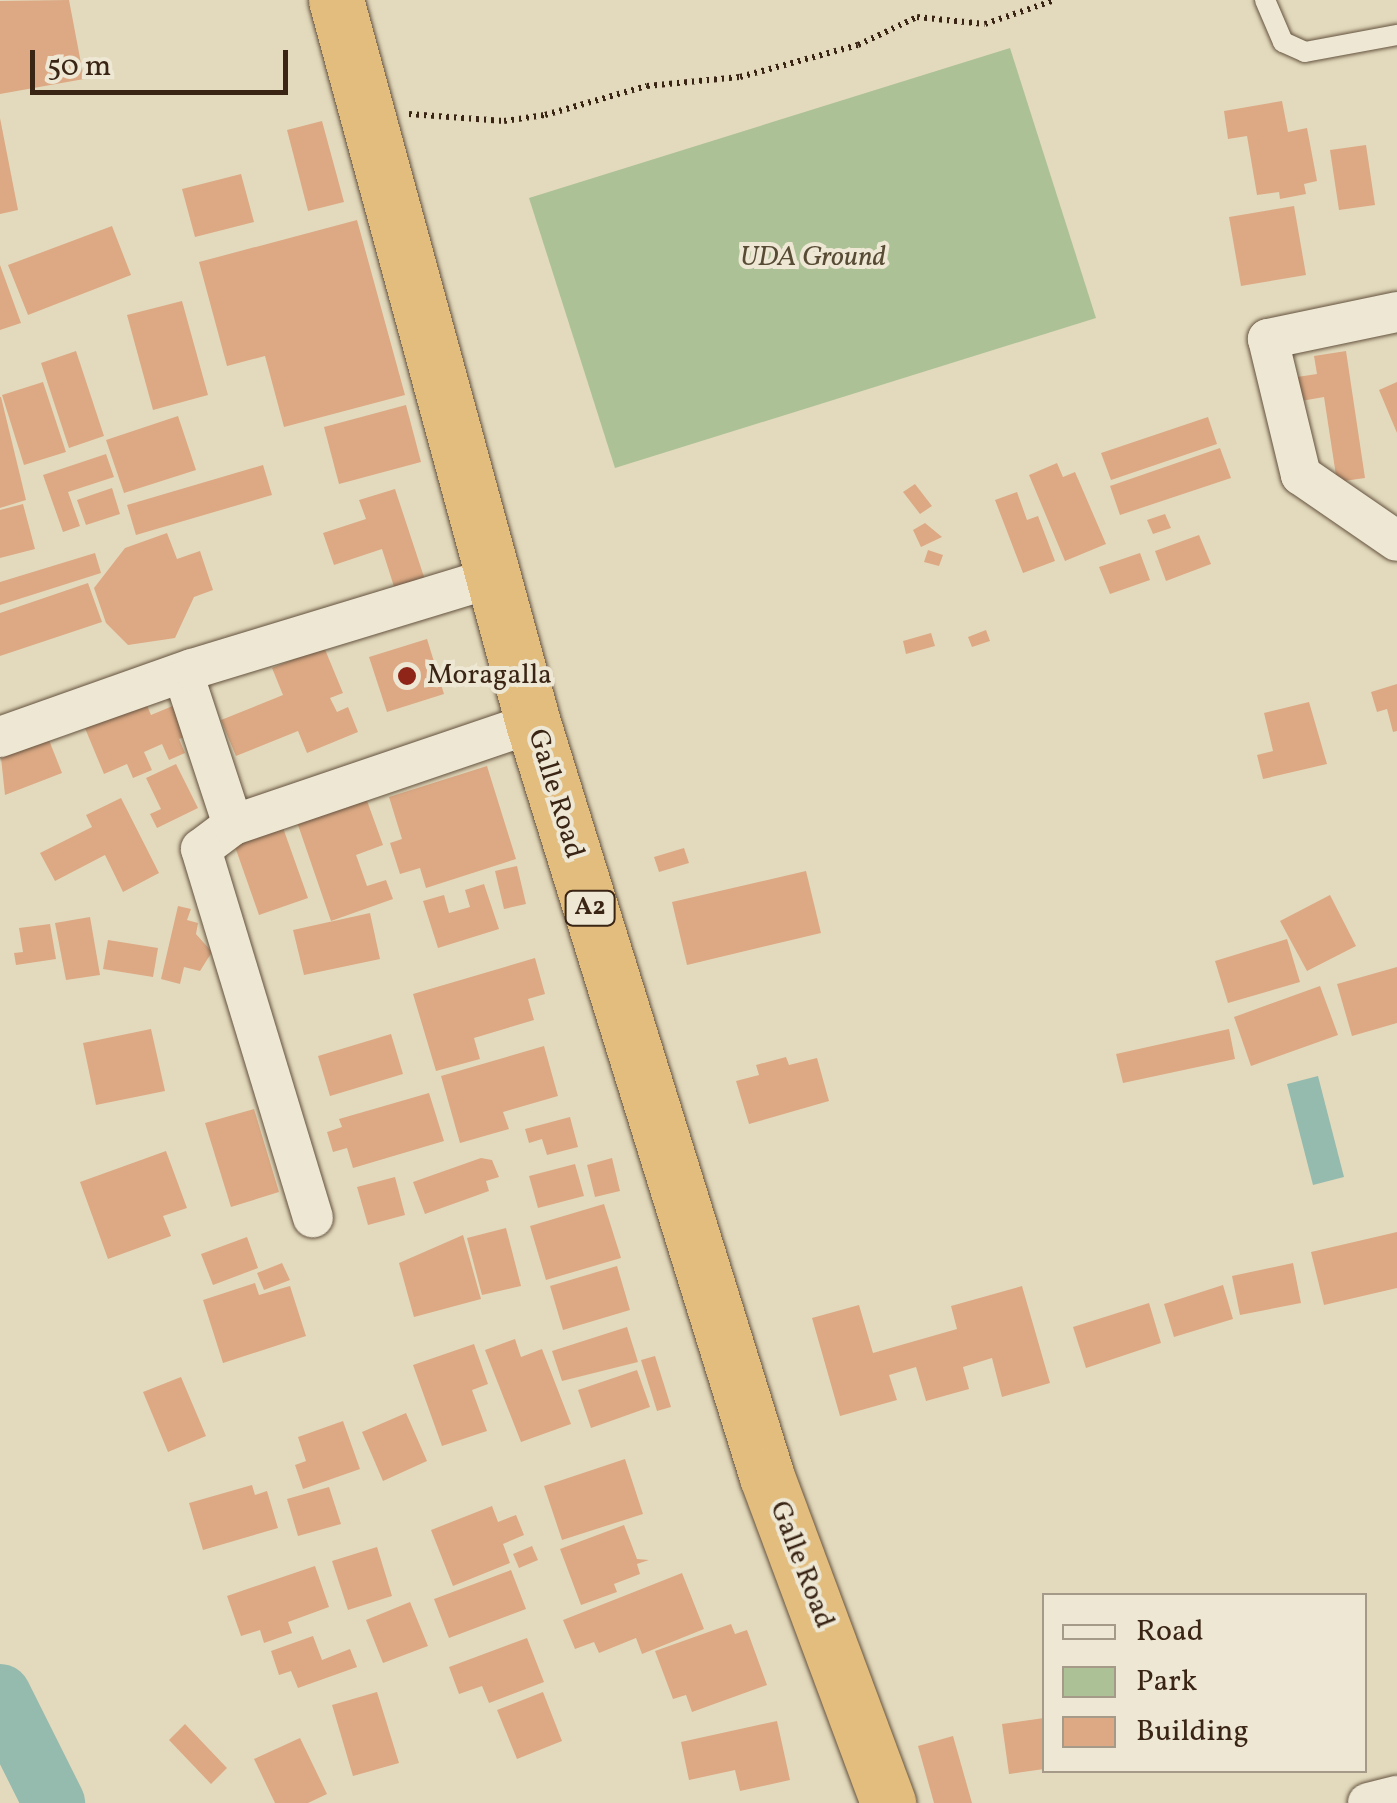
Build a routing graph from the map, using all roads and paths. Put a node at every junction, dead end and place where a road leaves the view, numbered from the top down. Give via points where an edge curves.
1 (336, 0) edge
2 (1056, 0) edge
3 (1265, 0) edge
4 (1397, 35) edge
5 (368, 112) junction
6 (1397, 312) edge
7 (1397, 541) edge
8 (492, 578) junction
9 (183, 672) junction
10 (533, 724) junction
11 (0, 737) edge
12 (233, 825) junction
13 (313, 1218) dead end
14 (1397, 1796) edge
15 (888, 1803) edge
16 (1368, 1803) edge

1 - 5 highway, Galle Road / A2
2 - 5 path via 984,24 917,17 858,45 740,77 647,86 545,115 504,120
3 - 4 lane via 1283,42 1305,52
5 - 8 highway, Galle Road / A2
6 - 7 street via 1268,339 1301,475
8 - 9 street
8 - 10 highway, Galle Road / A2
9 - 11 street
9 - 12 street
10 - 12 street
10 - 15 highway, Galle Road / A2 via 766,1477
12 - 13 street via 202,849
14 - 16 street

